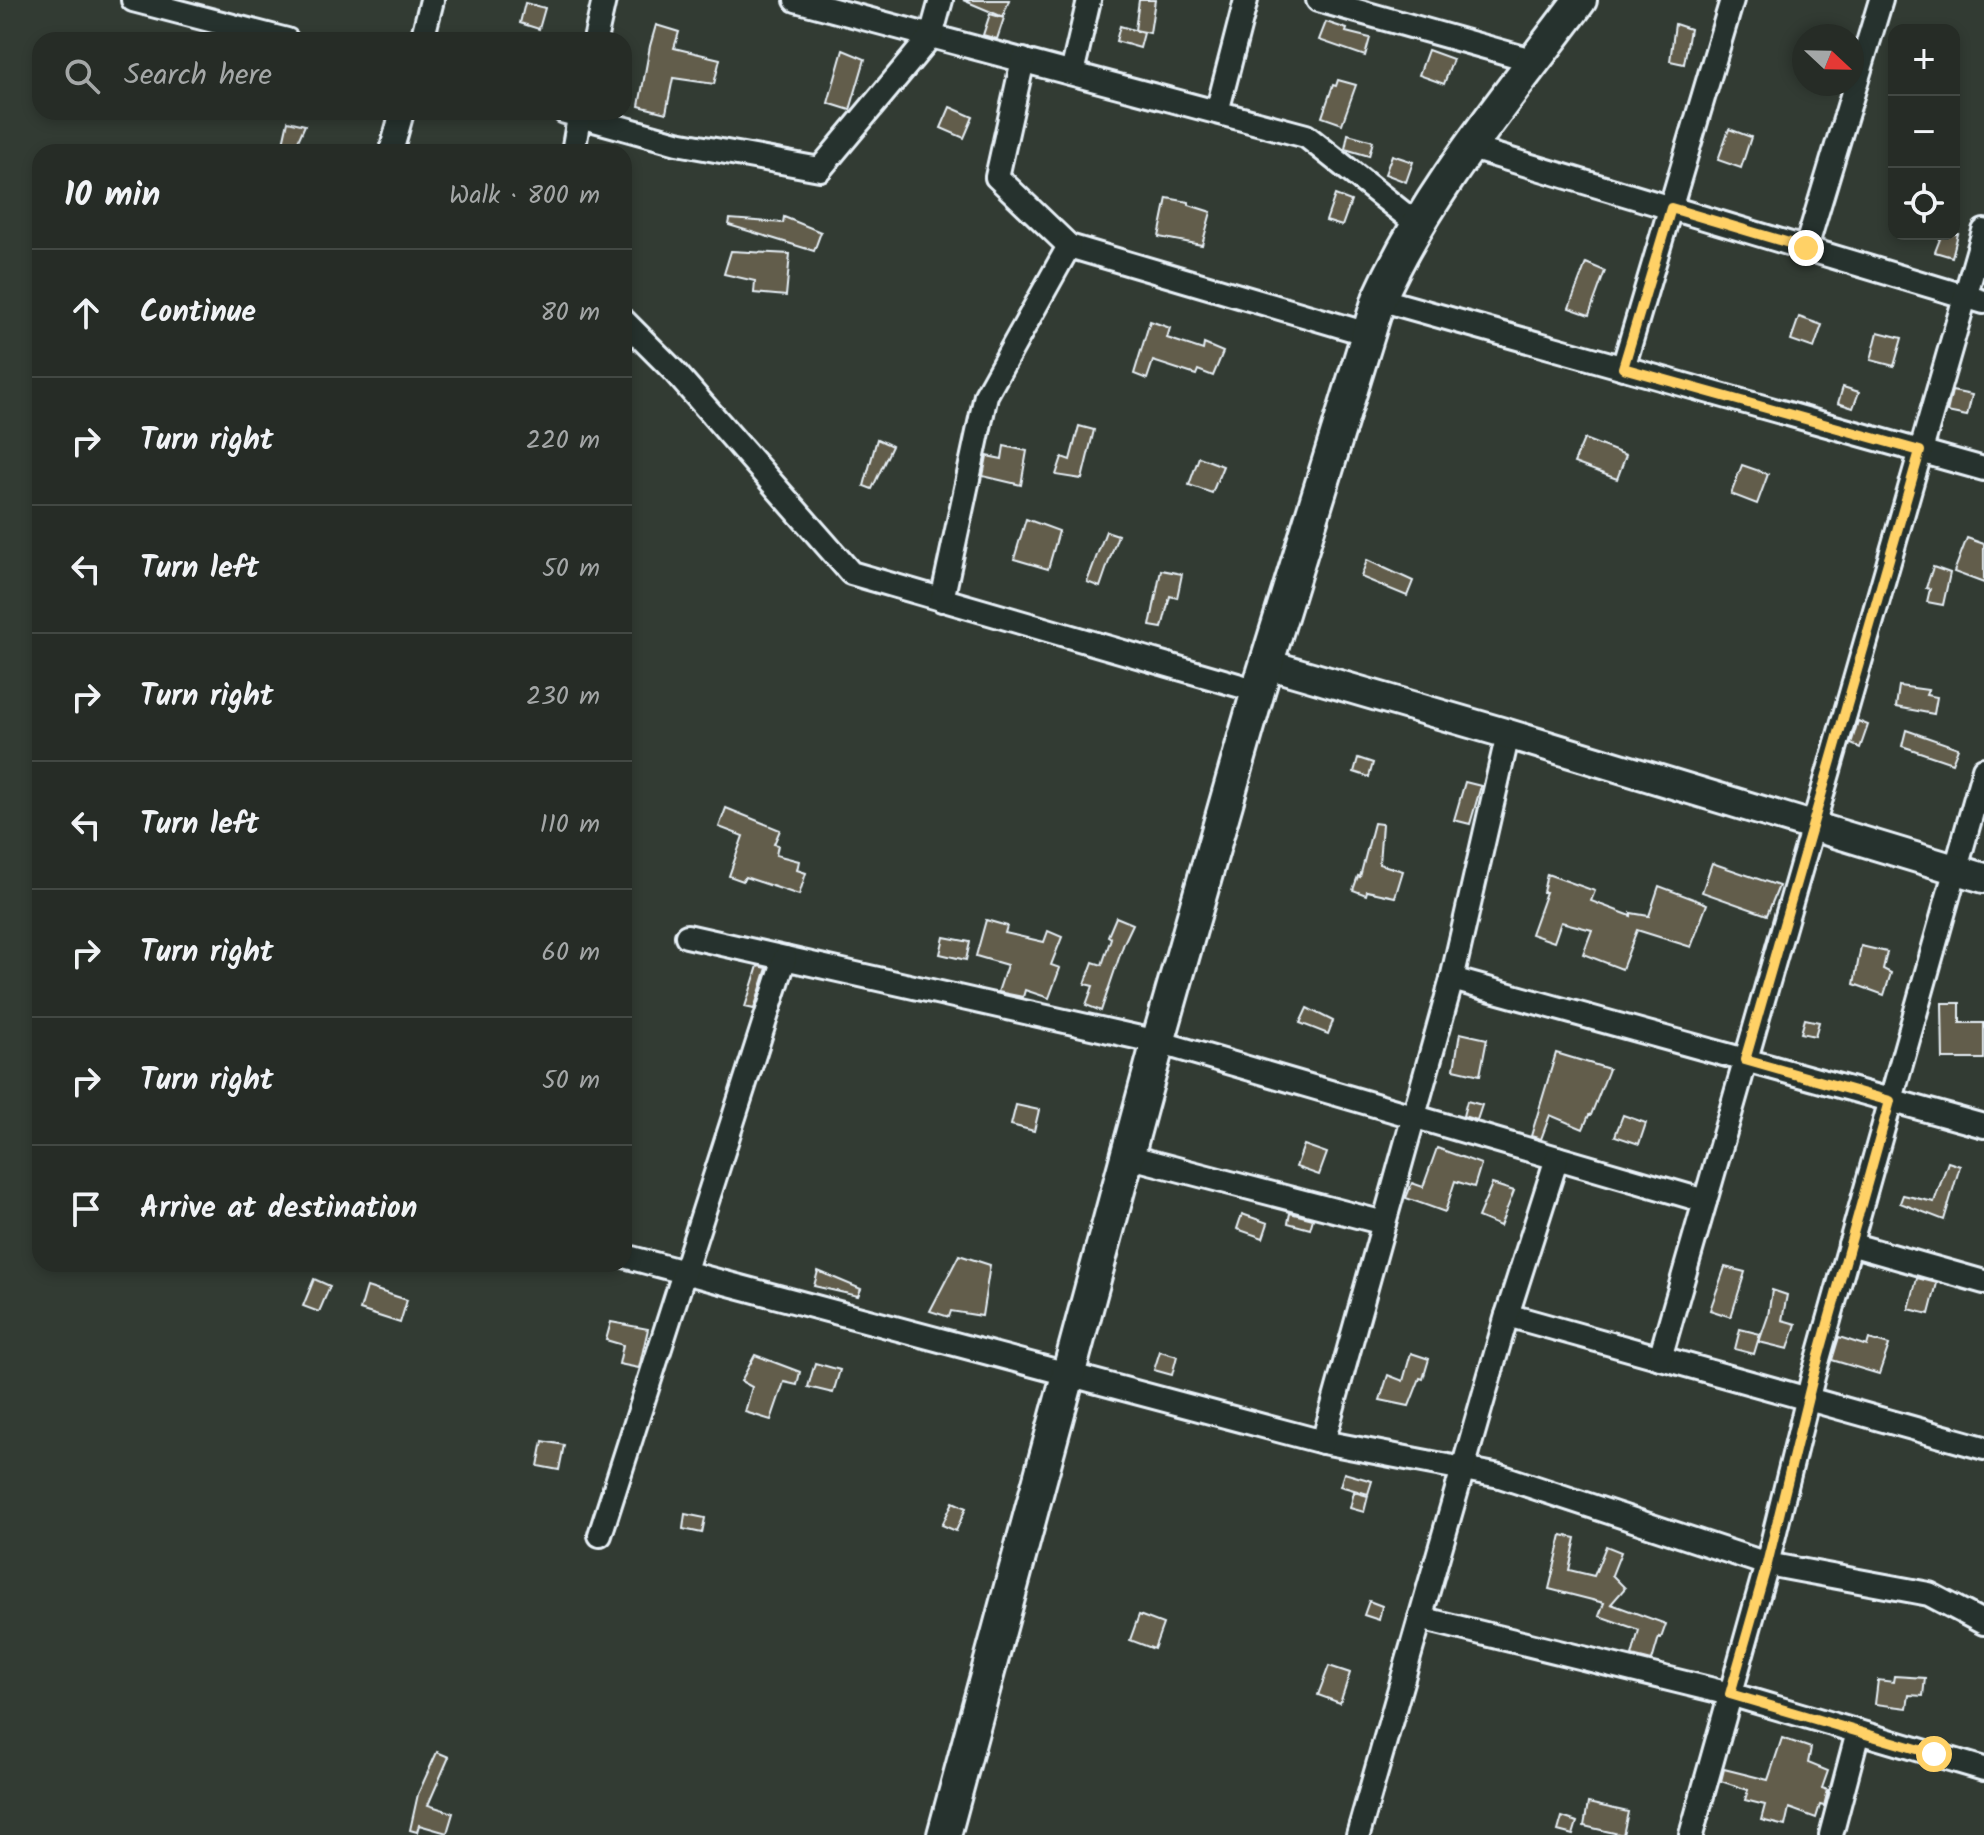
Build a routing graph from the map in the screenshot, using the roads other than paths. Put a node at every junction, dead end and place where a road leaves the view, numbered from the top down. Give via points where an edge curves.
1 (133, 0) edge
2 (432, 0) edge
3 (604, 0) edge
4 (796, 0) edge
5 (941, 0) edge
6 (1089, 0) edge
7 (1246, 0) edge
8 (1318, 0) edge
9 (1580, 0) edge
10 (1732, 0) edge
11 (1881, 0) edge
12 (1387, 9) edge
13 (256, 32) edge
14 (424, 32) edge
15 (597, 32) edge
16 (931, 36) junction
17 (1023, 60) junction
18 (1535, 61) junction
19 (1072, 73) junction
20 (1217, 112) junction
21 (400, 120) edge
22 (575, 120) edge
23 (599, 120) edge
24 (393, 144) edge
25 (573, 144) edge
26 (1471, 148) junction
27 (1671, 208) junction
28 (1418, 225) junction
29 (1984, 231) edge
30 (1069, 246) junction
31 (1806, 248) junction
32 (1379, 299) junction
33 (1974, 299) edge
34 (632, 329) edge
35 (1368, 334) junction
36 (1623, 368) junction
37 (1920, 451) junction
38 (1984, 469) edge
39 (942, 600) junction
40 (1263, 678) junction
41 (1508, 734) junction
42 (1984, 769) edge
43 (1812, 826) junction
44 (1955, 870) junction
45 (1984, 878) edge
46 (687, 936) dead end
47 (785, 958) junction
48 (1452, 979) junction
49 (1158, 1042) junction
50 (1745, 1060) junction
51 (1890, 1101) junction
52 (1414, 1116) junction
53 (1984, 1126) edge
54 (1127, 1156) junction
55 (1557, 1158) junction
56 (1705, 1201) junction
57 (1384, 1223) junction
58 (1850, 1244) junction
59 (632, 1258) edge
60 (684, 1272) junction
61 (1984, 1282) edge
62 (1507, 1315) junction
63 (1660, 1358) junction
64 (1068, 1374) junction
65 (1808, 1399) junction
66 (1323, 1442) junction
67 (1984, 1448) edge
68 (1463, 1469) junction
69 (600, 1535) dead end
70 (1767, 1564) junction
71 (1420, 1618) junction
72 (1984, 1623) edge
73 (1730, 1694) junction
74 (1858, 1732) junction
75 (1984, 1769) edge
76 (944, 1835) edge
77 (1358, 1835) edge
78 (1691, 1835) edge
79 (1831, 1835) edge

1 - 13 street
2 - 14 street
3 - 15 street
4 - 16 street
5 - 16 street
6 - 19 street
7 - 20 street
8 - 12 street
9 - 18 main road
10 - 27 street
11 - 31 street
12 - 18 street
16 - 17 street
16 - 23 street via 820,169 677,143
17 - 19 street
17 - 30 street via 997,177
18 - 26 main road
19 - 20 street
20 - 28 street via 1306,136
21 - 24 street
22 - 25 street
26 - 27 street
26 - 28 main road
27 - 31 street
27 - 36 street
28 - 32 main road
29 - 33 street
30 - 35 street
30 - 39 street via 986,395
31 - 33 street
32 - 35 main road
32 - 36 street
33 - 37 street
34 - 39 street via 851,573
35 - 40 main road
36 - 37 street
37 - 38 street
37 - 43 street
39 - 40 street
40 - 41 street
40 - 49 main road
41 - 43 street
41 - 48 street
42 - 44 street
43 - 44 street
43 - 50 street
44 - 45 street
44 - 51 street
46 - 47 street
47 - 49 street
47 - 60 street
48 - 50 street
48 - 52 street
49 - 52 street
49 - 54 main road
50 - 51 street
50 - 56 street
51 - 53 street
51 - 58 street
52 - 55 street
52 - 57 street
54 - 57 street
54 - 64 main road
55 - 56 street
55 - 62 street
56 - 63 street
57 - 66 street
58 - 61 street
58 - 65 street
59 - 60 street
60 - 64 street
60 - 69 street
62 - 63 street
62 - 68 street
63 - 65 street
64 - 66 street
64 - 76 main road
65 - 67 street
65 - 70 street
66 - 68 street
68 - 70 street via 1500,1476
68 - 71 street
70 - 72 street via 1929,1594
70 - 73 street
71 - 73 street
71 - 77 street
73 - 74 street
73 - 78 street
74 - 75 street
74 - 79 street

